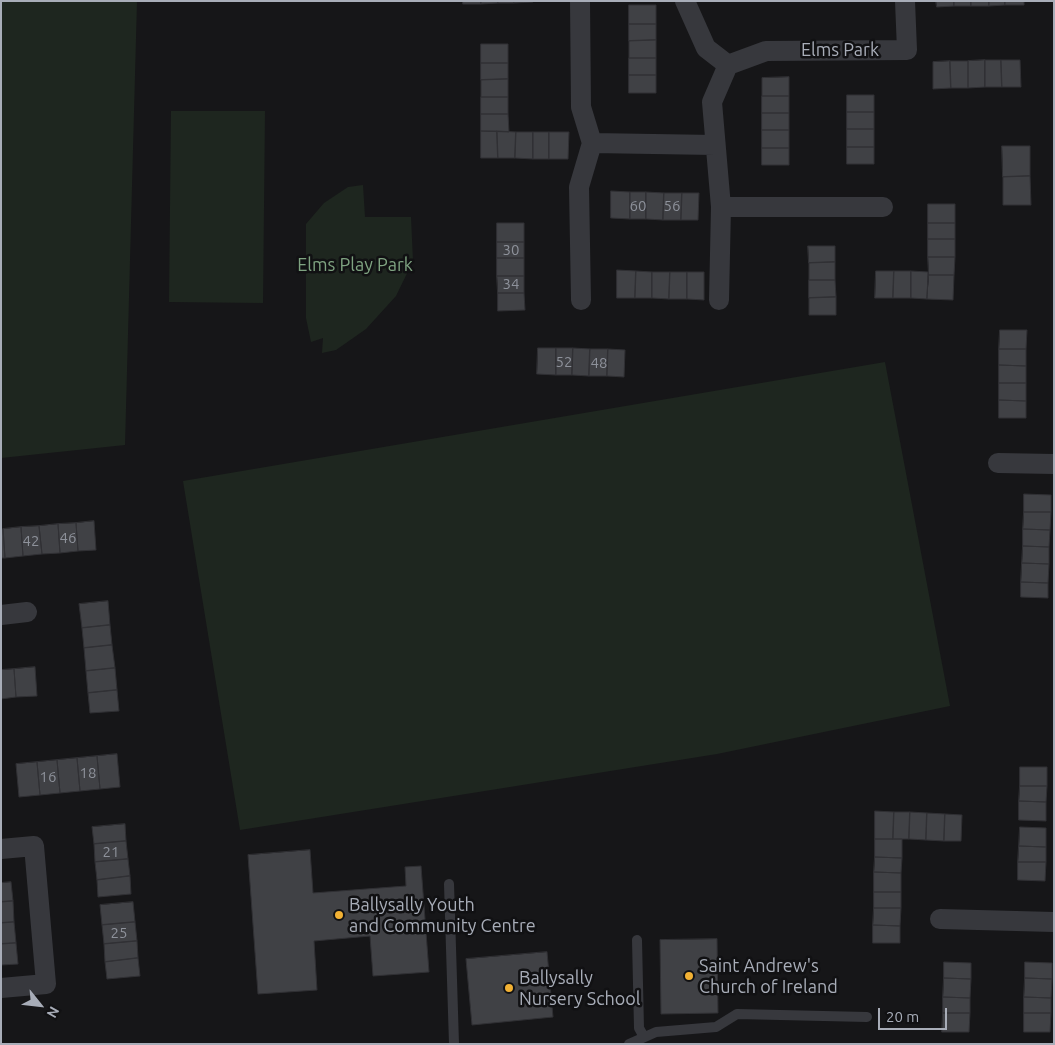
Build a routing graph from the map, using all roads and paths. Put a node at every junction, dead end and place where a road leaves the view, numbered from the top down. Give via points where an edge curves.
1 (580, 1) edge
2 (685, 1) edge
3 (905, 1) edge
4 (728, 65) junction
5 (592, 143) junction
6 (715, 145) junction
7 (721, 207) junction
8 (882, 207) dead end
9 (581, 300) dead end
10 (719, 300) dead end
11 (998, 463) dead end
12 (1054, 464) edge
13 (27, 612) dead end
14 (1, 615) edge
15 (1, 849) edge
16 (449, 884) dead end
17 (940, 919) dead end
18 (1054, 922) edge
19 (637, 940) dead end
20 (1, 988) edge
21 (866, 1017) dead end
22 (644, 1037) junction
23 (454, 1044) edge
24 (629, 1044) edge

1 - 5 street via 581,107
2 - 4 street via 706,48
3 - 4 street, Elms Park via 906,50 766,50
4 - 6 street via 712,102
5 - 6 street
5 - 9 street via 579,187
6 - 7 street
7 - 8 street
7 - 10 street
11 - 12 street
13 - 14 street
15 - 20 street via 34,846 46,984
16 - 23 lane
17 - 18 street
19 - 22 lane via 639,1028
21 - 22 lane via 738,1014 716,1027 656,1032
22 - 24 lane

